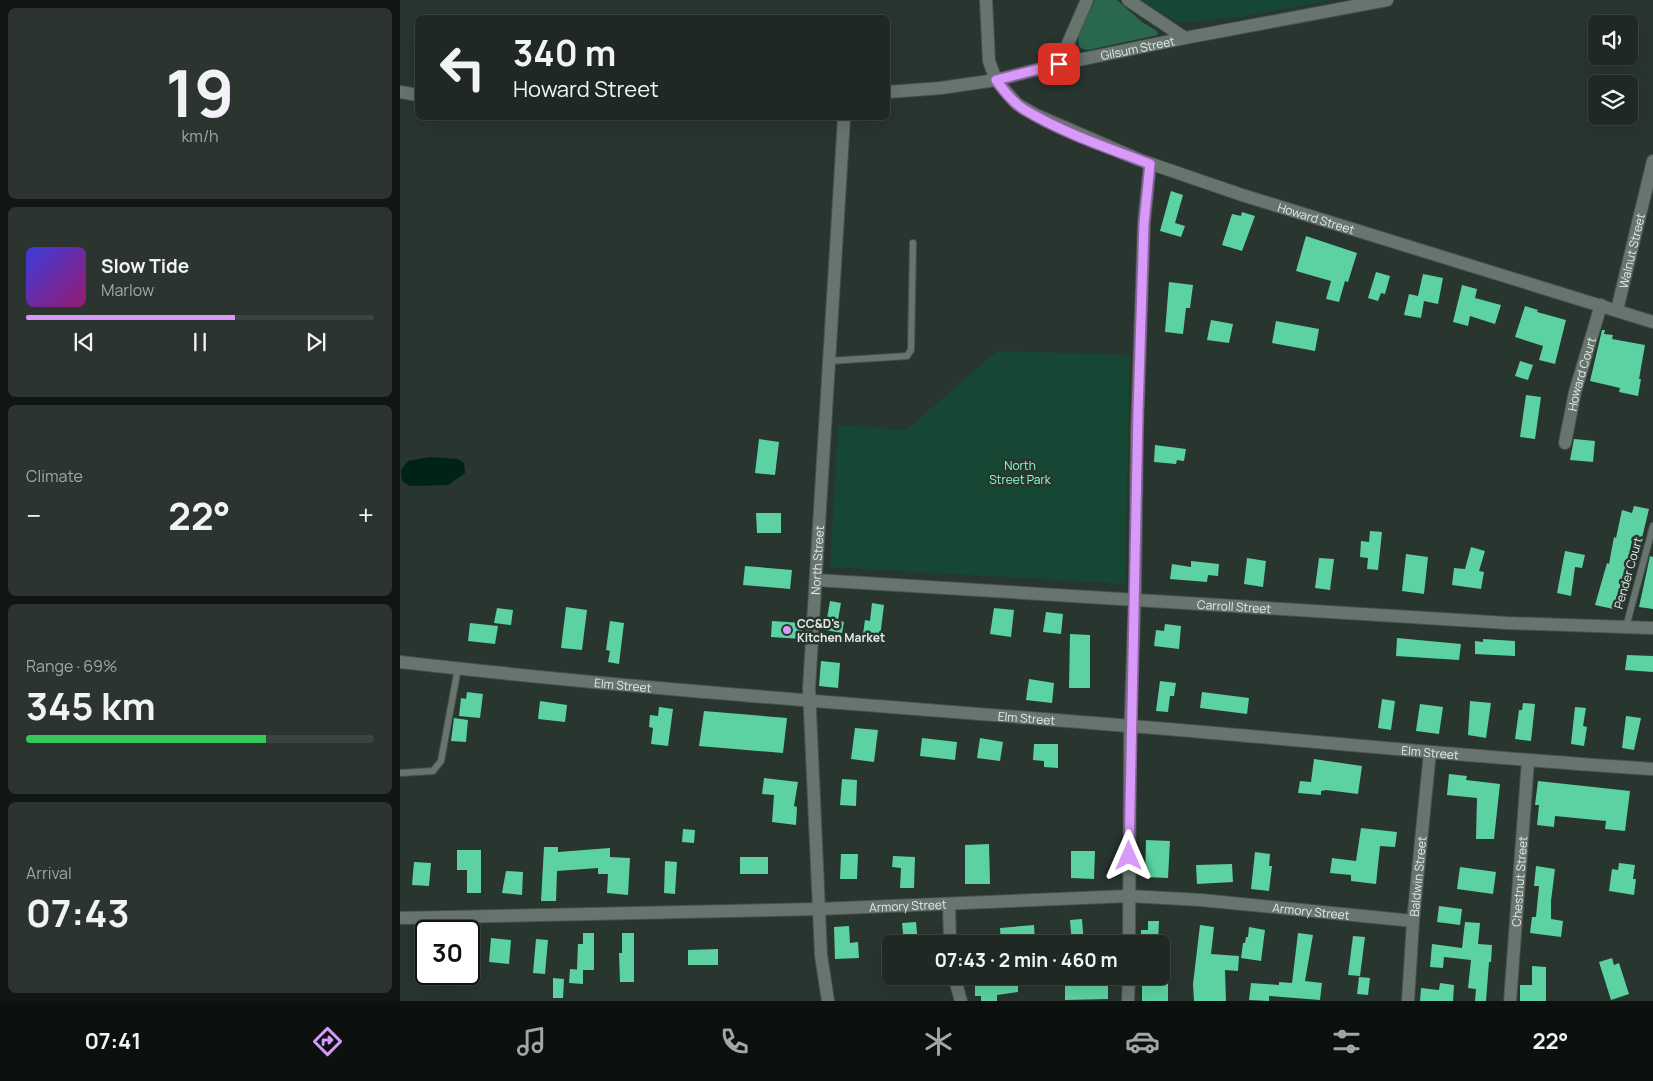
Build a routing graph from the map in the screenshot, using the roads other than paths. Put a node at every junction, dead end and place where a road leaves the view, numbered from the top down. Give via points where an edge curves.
1 (986, 0) edge
2 (1087, 0) edge
3 (1128, 0) edge
4 (1388, 0) edge
5 (1185, 38) junction
6 (1059, 64) junction
7 (996, 80) junction
8 (400, 92) edge
9 (890, 92) edge
10 (415, 94) edge
11 (844, 120) edge
12 (1653, 161) edge
13 (1150, 164) junction
14 (913, 243) dead end
15 (1601, 305) junction
16 (1617, 310) junction
17 (1653, 322) edge
18 (829, 361) junction
19 (1565, 443) dead end
20 (1653, 526) edge
21 (816, 580) junction
22 (1134, 600) junction
23 (1626, 627) junction
24 (1653, 628) edge
25 (400, 662) edge
26 (458, 668) junction
27 (811, 701) junction
28 (1130, 726) junction
29 (1430, 752) junction
30 (1528, 762) junction
31 (1653, 769) edge
32 (400, 773) edge
33 (1129, 896) junction
34 (949, 904) junction
35 (819, 909) junction
36 (400, 918) edge
37 (1412, 921) junction
38 (950, 935) edge
39 (1129, 935) edge
40 (957, 985) edge
41 (1129, 985) edge
42 (828, 1001) edge
43 (961, 1001) edge
44 (1128, 1001) edge
45 (1408, 1001) edge
46 (1510, 1001) edge

1 - 7 street via 990,61
2 - 6 street
3 - 5 street
4 - 5 street, Gilsum Street
5 - 6 street, Gilsum Street
6 - 7 street, Gilsum Street
7 - 9 street, Gilsum Street
7 - 13 street, Howard Street via 1025,110
8 - 10 street
11 - 18 street, North Street
12 - 16 street, Walnut Street
13 - 15 street, Howard Street
13 - 22 street via 1144,223
14 - 18 lane via 911,350 907,356
15 - 16 street, Howard Street
15 - 19 street, Howard Court via 1575,392
16 - 17 street, Howard Street
18 - 21 street, North Street
20 - 23 lane, Pender Court
21 - 22 street, Carroll Street
21 - 27 street, North Street via 809,688
22 - 23 street, Carroll Street via 1506,623
22 - 28 street
23 - 24 street, Carroll Street
25 - 26 street, Elm Street
26 - 27 street, Elm Street
26 - 32 lane via 441,760 433,771
27 - 28 street, Elm Street
27 - 35 street, North Street
28 - 29 street, Elm Street
28 - 33 street
29 - 30 street, Elm Street
29 - 37 street, Baldwin Street
30 - 31 street, Elm Street
30 - 46 street, Chestnut Street
33 - 34 street, Armory Street
33 - 37 street, Armory Street
33 - 39 street
34 - 35 street, Armory Street
34 - 38 street
35 - 36 street, Armory Street
35 - 42 street, North Street
37 - 45 street, Baldwin Street
40 - 43 street
41 - 44 street

